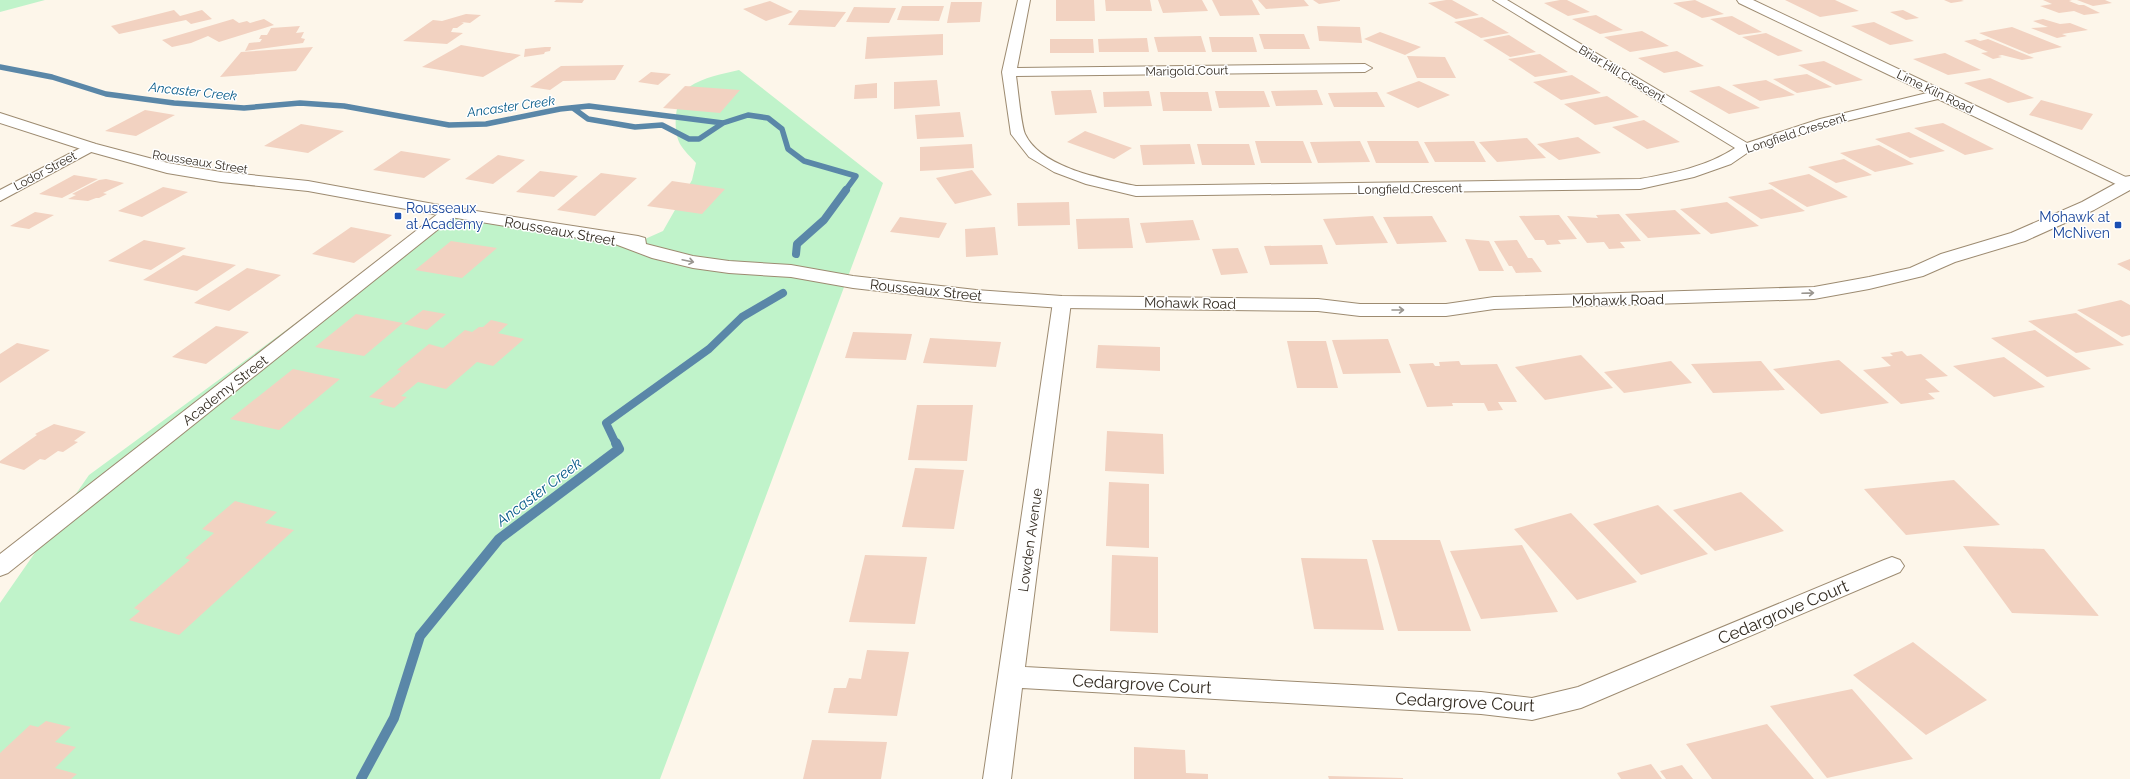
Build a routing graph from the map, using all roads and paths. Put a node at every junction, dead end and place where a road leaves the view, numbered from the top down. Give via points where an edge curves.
1 (1024, 0) edge
2 (1499, 0) edge
3 (1743, 0) edge
4 (1365, 68) dead end
5 (1009, 72) junction
6 (1940, 94) junction
7 (0, 118) edge
8 (90, 147) junction
9 (1745, 148) junction
10 (2129, 183) edge
11 (0, 196) edge
12 (450, 212) junction
13 (1062, 302) junction
14 (1892, 566) dead end
15 (0, 567) edge
16 (1011, 677) junction
17 (997, 779) edge

1 - 5 street, Longfield Crescent
2 - 9 street, Briar Hill Crescent
3 - 6 street, Lime Kiln Road
4 - 5 street, Marigold Court
5 - 9 street, Longfield Crescent via 1018,134 1034,154 1059,169 1092,181 1136,191 1640,184 1688,174 1726,161
6 - 9 street, Longfield Crescent via 1825,122
6 - 10 street, Lime Kiln Road
7 - 8 main road, Rousseaux Street
8 - 11 street, Lodor Street
8 - 12 main road, Rousseaux Street via 175,169 221,177 308,186
10 - 13 main road, Mohawk Road via 2088,206 2018,237 1948,258 1916,272 1814,293 1494,303 1446,310 1360,310 1318,305
12 - 13 main road, Rousseaux Street via 623,242 693,262 792,271 853,282 976,296
12 - 15 street, Academy Street
13 - 16 street, Lowden Avenue
14 - 16 street, Cedargrove Court via 1581,697 1532,709 1481,703
16 - 17 street, Lowden Avenue

